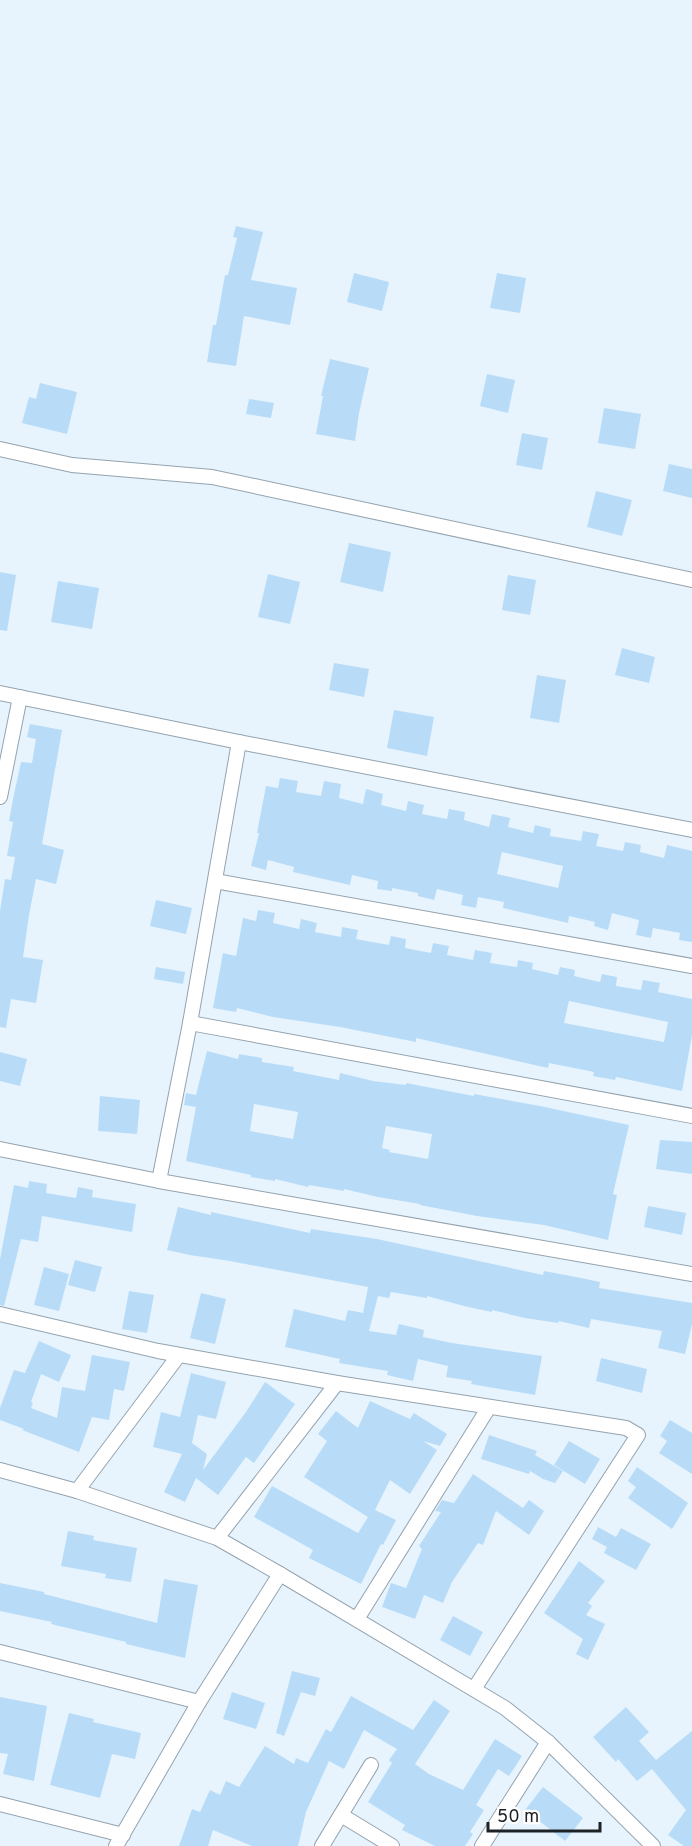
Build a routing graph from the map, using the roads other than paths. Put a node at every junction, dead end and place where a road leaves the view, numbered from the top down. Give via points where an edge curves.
1 (0, 449) edge
2 (692, 580) edge
3 (0, 693) edge
4 (20, 697) junction
5 (239, 742) junction
6 (0, 797) edge
7 (692, 830) edge
8 (215, 881) junction
9 (692, 966) edge
10 (190, 1023) junction
11 (692, 1116) edge
12 (0, 1149) edge
13 (159, 1181) junction
14 (692, 1274) edge
15 (0, 1314) edge
16 (179, 1354) junction
17 (337, 1383) junction
18 (489, 1407) junction
19 (0, 1470) edge
20 (77, 1491) junction
21 (217, 1538) junction
22 (280, 1574) junction
23 (357, 1619) junction
24 (0, 1652) edge
25 (474, 1689) junction
26 (199, 1702) junction
27 (548, 1742) junction
28 (371, 1765) dead end
29 (0, 1804) edge
30 (341, 1815) junction
31 (119, 1841) edge
32 (652, 1845) edge
33 (322, 1846) edge
34 (392, 1846) edge
35 (482, 1846) edge

1 - 2 street via 72,465 212,477
3 - 4 street
4 - 5 street
4 - 6 street
5 - 7 street
5 - 8 street
8 - 9 street
8 - 10 street
10 - 11 street
10 - 13 street
12 - 13 street
13 - 14 street
15 - 16 street
16 - 17 street
16 - 20 street
17 - 18 street
17 - 21 street
18 - 23 street
18 - 25 street via 626,1428 638,1435
19 - 20 street
20 - 21 street
21 - 22 street
22 - 23 street
22 - 26 street
23 - 25 street
24 - 26 street
25 - 27 street
26 - 31 street
27 - 32 street
27 - 35 street
28 - 30 street
29 - 31 street
30 - 33 street
30 - 34 street

